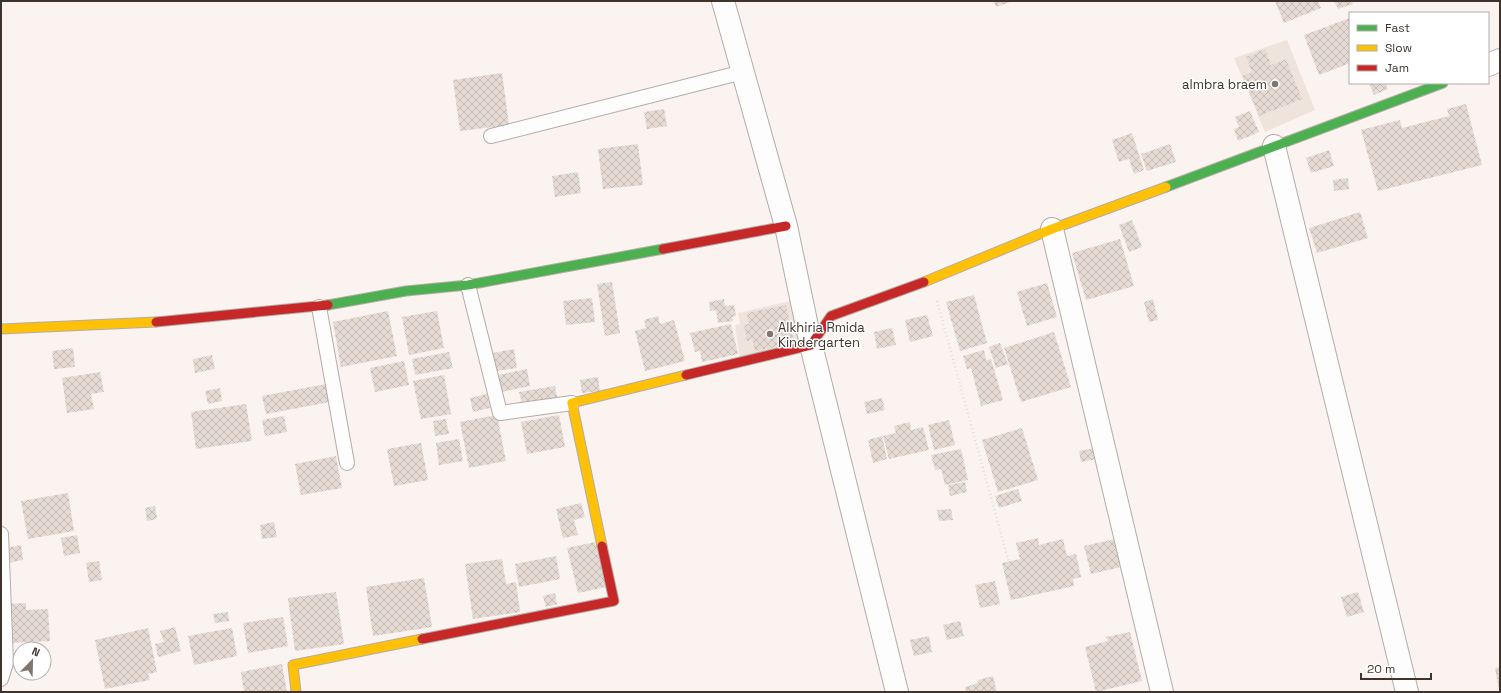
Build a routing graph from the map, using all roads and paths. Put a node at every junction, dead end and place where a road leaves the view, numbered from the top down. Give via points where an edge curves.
1 (723, 1) edge
2 (1500, 60) edge
3 (1489, 65) edge
4 (743, 72) junction
5 (1440, 84) edge
6 (491, 136) dead end
7 (1274, 146) junction
8 (786, 226) junction
9 (1052, 229) junction
10 (932, 279) junction
11 (468, 284) junction
12 (319, 307) junction
13 (1, 329) edge
14 (811, 345) junction
15 (572, 403) junction
16 (347, 463) dead end
17 (1, 534) edge
18 (1014, 581) dead end
19 (1, 679) edge
20 (296, 692) edge
21 (898, 692) edge
22 (1162, 692) edge
23 (1407, 692) edge

1 - 4 street
2 - 3 street
4 - 6 lane
4 - 8 street
5 - 7 street
7 - 9 street
7 - 23 street
8 - 11 street
8 - 14 street
9 - 10 street
9 - 22 street
10 - 14 street via 831,316
10 - 18 path
11 - 12 street via 406,291
11 - 15 lane via 500,413
12 - 13 street via 173,321
12 - 16 lane
14 - 15 street
14 - 21 street
15 - 20 street via 614,601 293,665
17 - 19 lane via 6,663

